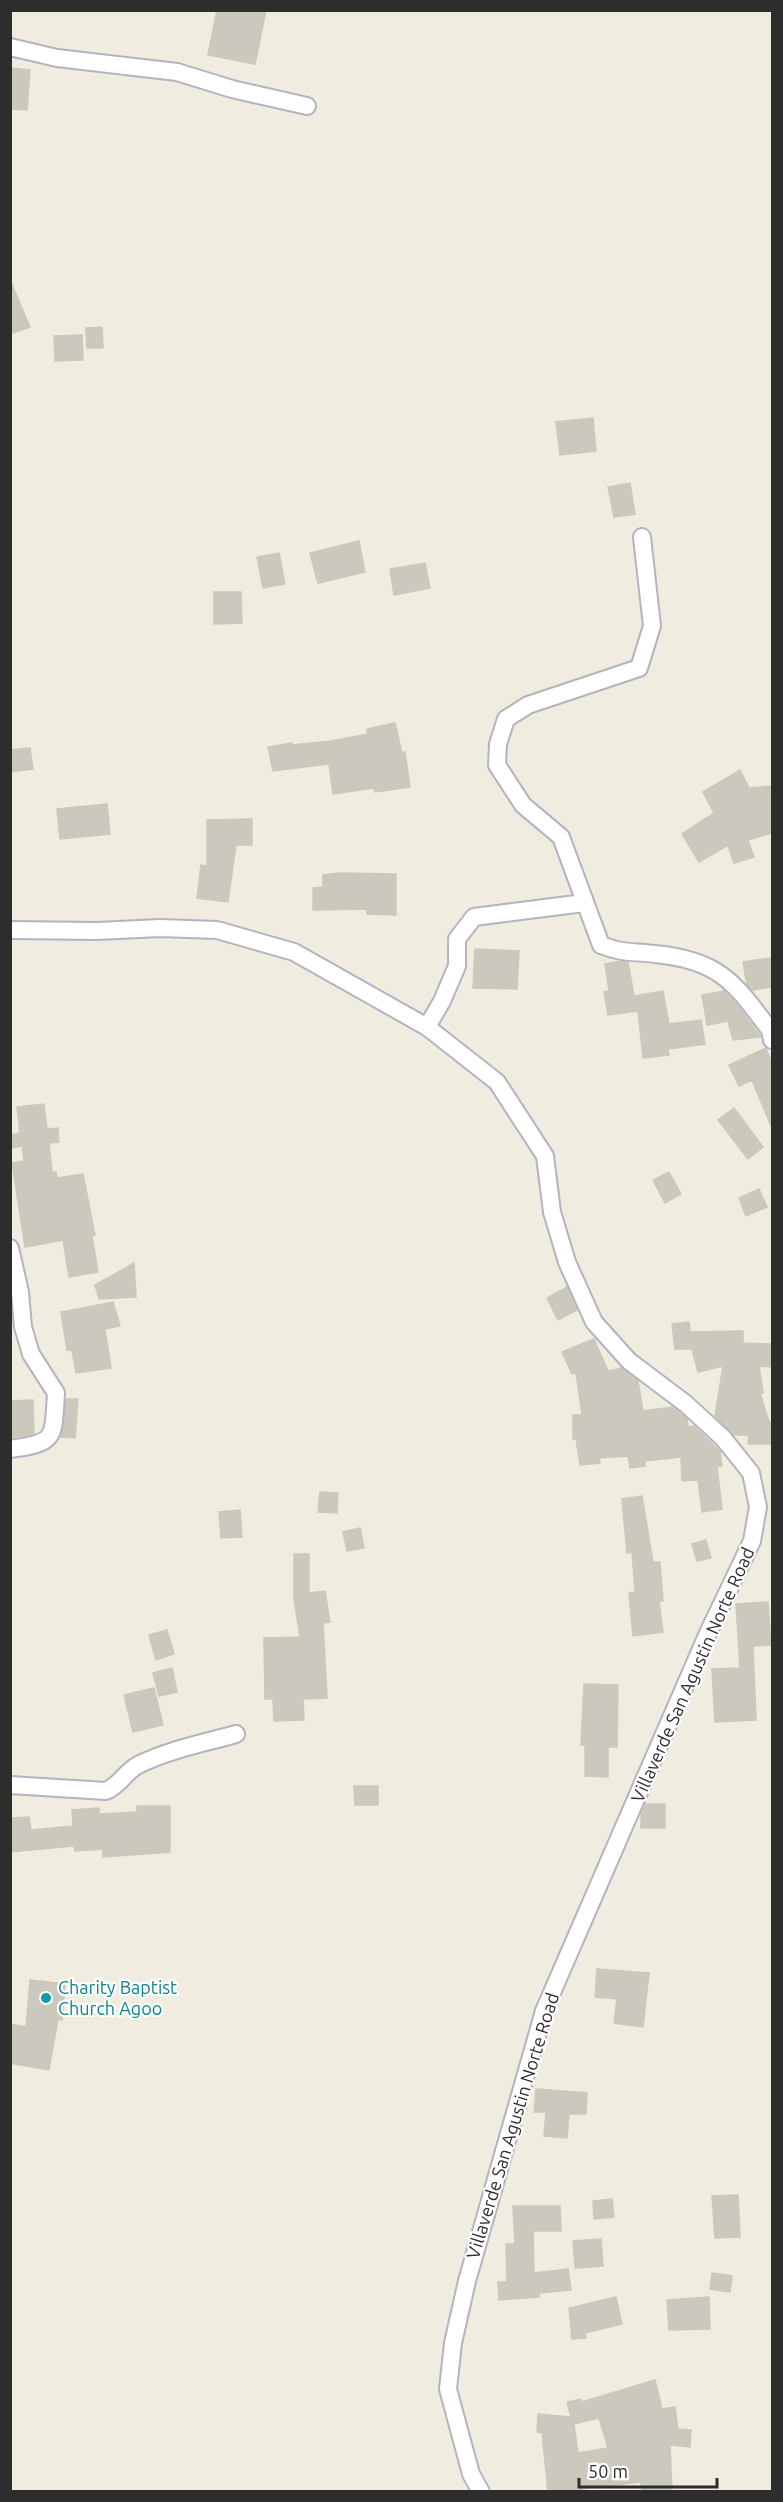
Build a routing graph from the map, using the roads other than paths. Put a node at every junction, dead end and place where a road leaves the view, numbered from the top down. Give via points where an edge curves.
1 (10, 47) edge
2 (308, 106) dead end
3 (642, 537) dead end
4 (584, 903) junction
5 (10, 930) edge
6 (427, 1027) junction
7 (772, 1040) edge
8 (10, 1248) edge
9 (10, 1449) edge
10 (236, 1734) dead end
11 (10, 1785) edge
12 (481, 2492) edge

1 - 2 street via 57,58 177,72
3 - 4 street via 652,626 639,668 528,705 506,719 498,744 497,765 523,805 561,837
4 - 6 street via 474,917 457,939 457,966
4 - 7 street via 601,945 621,953 656,954 706,964 730,979 770,1030
5 - 6 street, Villaverde San Agustin Norte Road via 217,930 294,952
6 - 12 street, Villaverde San Agustin Norte Road via 497,1082 545,1156 552,1212 567,1262 594,1322 629,1361 686,1404 734,1450 751,1473 758,1507 752,1541 708,1633 544,2011 467,2281 448,2388 464,2453
8 - 9 street via 31,1354 56,1393 48,1440 40,1445
10 - 11 street via 148,1761 106,1791

